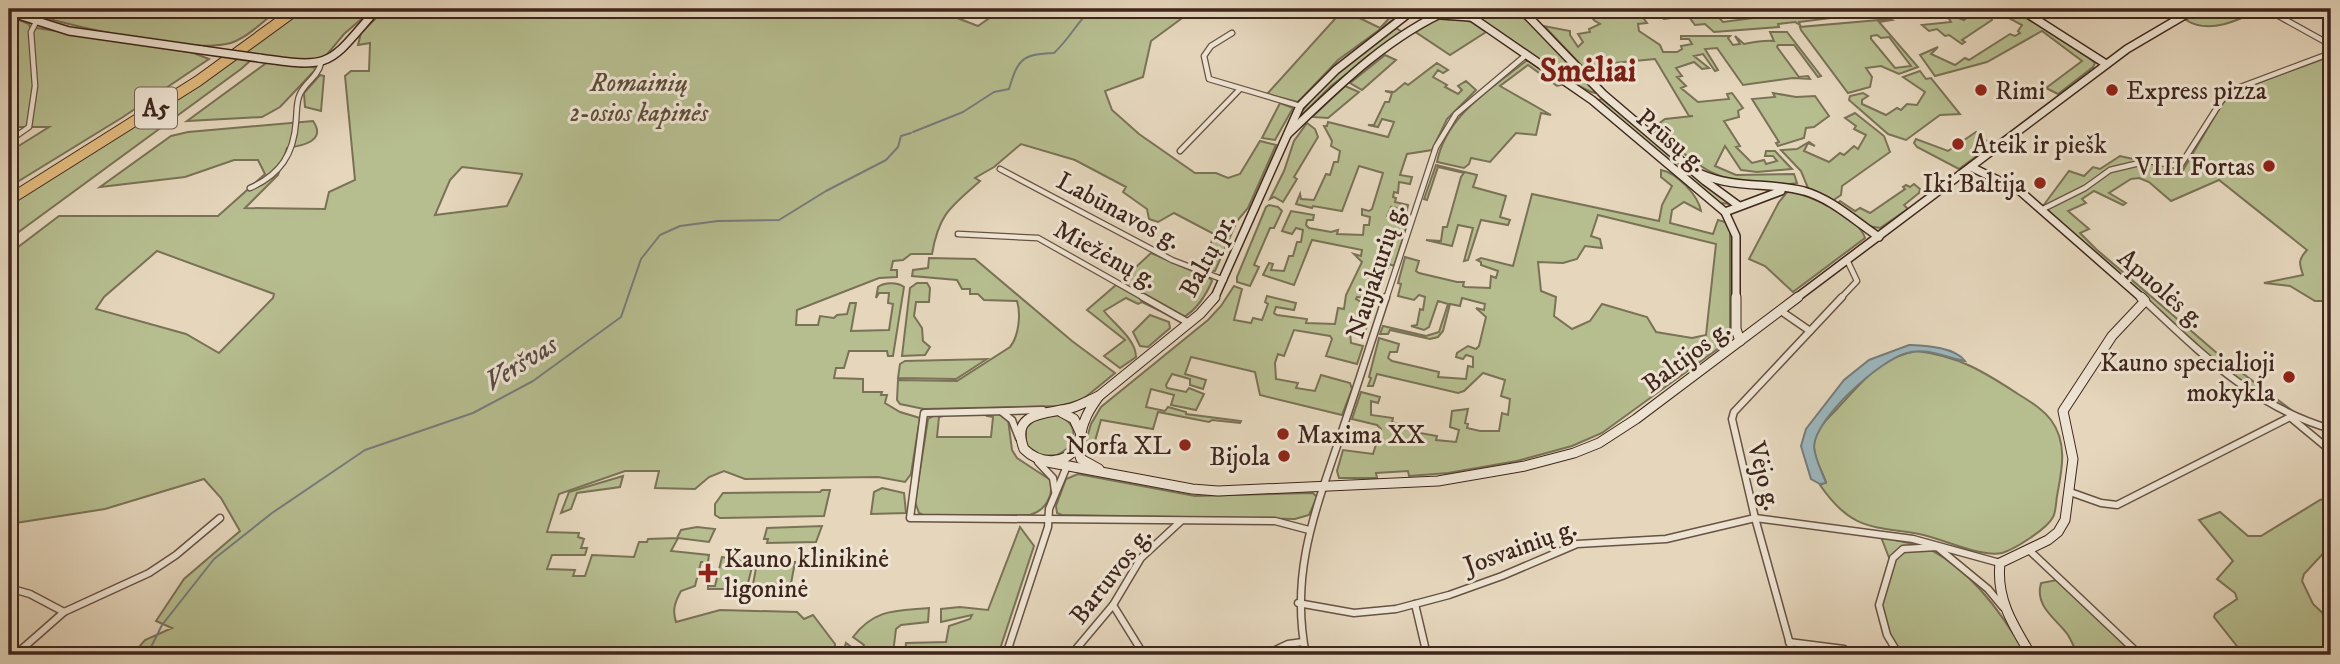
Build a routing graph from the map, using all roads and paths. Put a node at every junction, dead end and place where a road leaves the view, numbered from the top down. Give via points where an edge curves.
1 (287, 9) edge
2 (297, 9) edge
3 (377, 9) edge
4 (1395, 9) edge
5 (1451, 9) edge
6 (1460, 9) edge
7 (1521, 9) edge
8 (2020, 9) edge
9 (2195, 9) edge
10 (2266, 9) edge
11 (1411, 11) edge
12 (9, 12) edge
13 (1434, 15) junction
14 (18, 16) junction
15 (1472, 18) junction
16 (9, 22) edge
17 (36, 22) junction
18 (1396, 25) junction
19 (1408, 31) junction
20 (1232, 33) dead end
21 (2331, 45) edge
22 (2331, 53) edge
23 (1526, 55) junction
24 (321, 63) junction
25 (2106, 64) junction
26 (1240, 89) junction
27 (1603, 94) junction
28 (1592, 100) junction
29 (1300, 106) junction
30 (1288, 134) junction
31 (9, 141) edge
32 (1180, 151) dead end
33 (1689, 167) junction
34 (1971, 167) junction
35 (1000, 169) dead end
36 (250, 188) dead end
37 (1788, 188) junction
38 (9, 192) edge
39 (9, 200) edge
40 (1739, 206) junction
41 (2041, 210) junction
42 (1724, 212) junction
43 (958, 234) dead end
44 (1879, 237) junction
45 (1847, 262) junction
46 (1224, 280) junction
47 (2145, 301) junction
48 (1781, 311) junction
49 (1189, 323) junction
50 (1810, 331) junction
51 (1740, 341) junction
52 (1099, 396) junction
53 (1054, 410) junction
54 (999, 411) junction
55 (2290, 418) junction
56 (2331, 429) edge
57 (1080, 434) junction
58 (1019, 438) junction
59 (1075, 449) junction
60 (2331, 451) edge
61 (1038, 460) junction
62 (1066, 467) junction
63 (1111, 474) junction
64 (1324, 487) junction
65 (2070, 492) junction
66 (1055, 494) junction
67 (220, 518) dead end
68 (1755, 518) junction
69 (1048, 519) junction
70 (1181, 521) junction
71 (1309, 530) junction
72 (1937, 547) junction
73 (2030, 551) junction
74 (2000, 563) junction
75 (9, 588) edge
76 (2330, 601) edge
77 (1298, 603) junction
78 (1415, 604) junction
79 (1113, 605) junction
80 (2003, 607) junction
81 (65, 612) junction
82 (2331, 612) edge
83 (1303, 642) junction
84 (1789, 642) junction
85 (1844, 649) dead end
86 (15, 655) edge
87 (1006, 655) edge
88 (1071, 655) edge
89 (1144, 655) edge
90 (1265, 655) edge
91 (1306, 655) edge
92 (1427, 655) edge
93 (1793, 655) edge
94 (1899, 655) edge
95 (2031, 655) edge
96 (2140, 655) edge

1 - 38 highway, A5 via 188,79
2 - 39 highway, A5 via 187,88
3 - 24 street
4 - 11 street
5 - 13 street, Baltų pr.
6 - 15 street, Prūsų g.
7 - 27 street, Prūsų g.
8 - 25 street
9 - 25 street, Baltijos g.
10 - 21 street
11 - 18 street, Baltų pr.
12 - 14 street
13 - 15 street
13 - 19 street, Baltų pr.
14 - 16 street
14 - 17 street
15 - 23 street, Prūsų g.
17 - 24 street, bridge via 86,34
17 - 31 street via 31,32 35,86 29,127
18 - 19 street
18 - 29 street, Baltų pr. via 1336,70
19 - 30 street, Baltų pr. via 1342,81
20 - 26 street via 1203,53 1201,60 1209,79
22 - 41 street via 2227,92 2180,166 2148,161 2110,170
23 - 28 street, Prūsų g.
23 - 64 street, Naujakurių g. via 1456,114 1436,147
24 - 36 street via 300,94 286,164
25 - 34 street, Baltijos g.
26 - 29 street
26 - 32 street
27 - 28 street
27 - 33 street, Prūsų g.
28 - 42 street, Prūsų g.
29 - 30 street, Baltų pr.
30 - 46 street, Baltų pr.
33 - 37 street, Prūsų g. via 1730,186
33 - 40 street, Prūsų g.
34 - 41 street, Apuolės g. via 2013,187
34 - 44 street, Baltijos g.
35 - 46 street, Labūnavos g. via 1172,260
37 - 40 street
37 - 44 street, Prūsų g. via 1821,198
40 - 42 street
41 - 47 street, Apuolės g.
42 - 51 street, Prūsų g. via 1736,236 1736,329
43 - 49 street, Miežėnų g. via 1038,237
44 - 45 street, Baltijos g.
45 - 48 street, Baltijos g.
45 - 50 street, Vėjo g. via 1857,281
46 - 49 street, Baltų pr. via 1209,304
47 - 55 street, Apuolės g. via 2248,391
47 - 65 street via 2110,341 2063,411 2073,450
48 - 50 street
48 - 51 street, Baltijos g.
49 - 52 street, Baltų pr.
50 - 68 street, Vėjo g. via 1734,412
51 - 64 street, Baltijos g. via 1622,429 1574,453 1452,479
52 - 53 street, Baltų pr.
52 - 57 street
53 - 54 street
53 - 57 street via 1074,419
53 - 58 street, Baltų pr. via 1031,416
54 - 58 street via 1012,420
54 - 69 street via 924,412 909,518
55 - 56 street, Apuolės g.
55 - 60 street
55 - 65 street via 2117,505
57 - 59 street
58 - 61 street via 1022,448
59 - 61 street via 1058,460
59 - 62 street
59 - 63 street, Baltijos g. via 1085,464
61 - 62 street, Baltijos g.
61 - 66 street via 1053,478
62 - 63 street, Baltijos g.
62 - 66 street
63 - 64 street, Baltijos g. via 1192,489
64 - 71 street, Naujakurių g.
65 - 73 street via 2063,526
66 - 69 street
67 - 81 street via 149,573
68 - 72 street, Josvainių g. via 1913,539
68 - 78 street, Josvainių g. via 1667,539 1577,544 1502,576
68 - 84 street, Vėjo g.
69 - 70 street
69 - 87 street
70 - 71 street via 1275,521
70 - 79 street, Bartuvos g. via 1141,558
71 - 77 street
72 - 74 street, Josvainių g.
72 - 80 street
72 - 94 street via 1903,549 1893,558 1879,605 1887,635
73 - 74 street
73 - 96 street
74 - 80 street via 1998,587
75 - 81 street
76 - 82 street
77 - 78 street, Josvainių g. via 1354,613
77 - 83 street
78 - 92 street
79 - 88 street, Bartuvos g.
79 - 89 street
80 - 95 street
81 - 86 street
83 - 90 street
83 - 91 street
84 - 85 street
84 - 93 street, Vėjo g.

